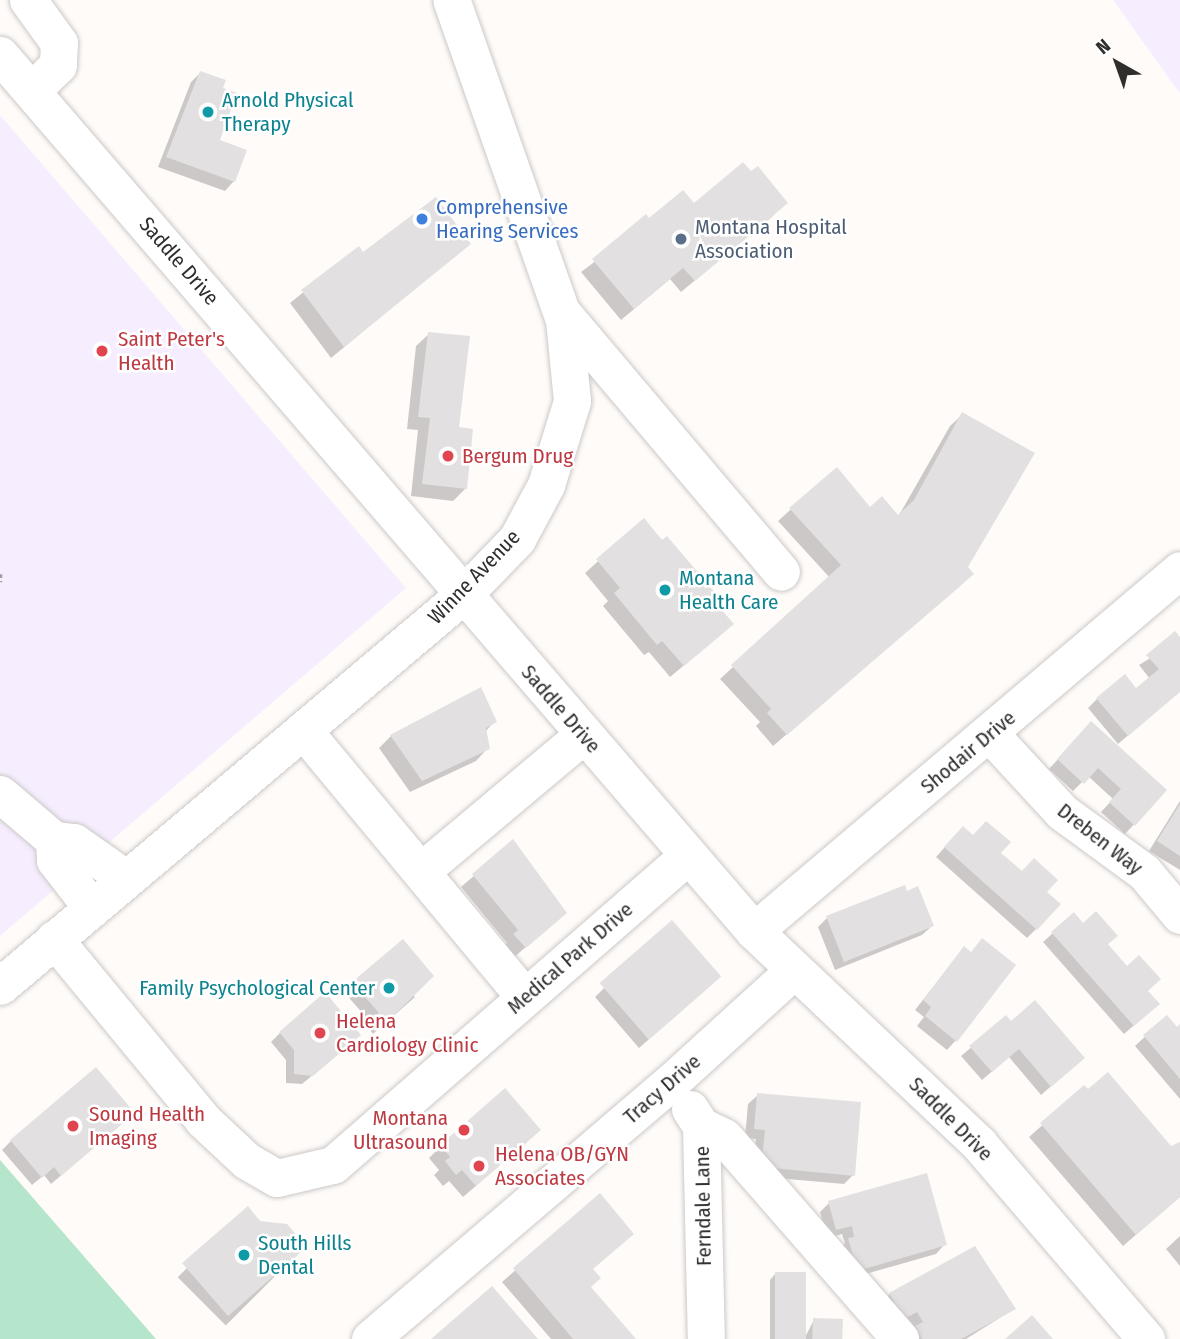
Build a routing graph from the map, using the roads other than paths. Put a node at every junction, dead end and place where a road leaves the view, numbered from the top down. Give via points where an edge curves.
1 (28, 0) edge
2 (451, 0) edge
3 (0, 55) edge
4 (31, 91) junction
5 (561, 312) junction
6 (1180, 570) edge
7 (781, 572) dead end
8 (463, 595) junction
9 (303, 730) junction
10 (990, 734) junction
11 (583, 735) junction
12 (0, 794) edge
13 (54, 840) junction
14 (688, 855) junction
15 (421, 872) junction
16 (125, 878) junction
17 (92, 908) junction
18 (1180, 915) edge
19 (754, 932) junction
20 (54, 939) junction
21 (792, 972) junction
22 (0, 986) edge
23 (525, 997) junction
24 (671, 1082) junction
25 (701, 1126) junction
26 (370, 1339) edge
27 (706, 1339) edge
28 (900, 1339) edge
29 (1146, 1339) edge

1 - 4 street via 59,43 58,65
2 - 5 street, Winne Avenue
3 - 4 street, Saddle Drive
4 - 8 street, Saddle Drive
5 - 7 street
5 - 8 street, Winne Avenue via 571,360 572,401 560,452 517,539
6 - 10 street, Shodair Drive
8 - 9 street, Winne Avenue
8 - 11 street, Saddle Drive
9 - 15 street
9 - 16 street, Winne Avenue
10 - 18 street, Dreben Way via 1062,812 1144,872
10 - 19 street, Shodair Drive
11 - 14 street, Saddle Drive
11 - 15 street
12 - 13 street
13 - 16 street via 74,842
13 - 17 street via 55,860
14 - 19 street, Saddle Drive
14 - 23 street, Medical Park Drive
15 - 23 street
16 - 17 street, Winne Avenue
17 - 20 street, Winne Avenue
19 - 21 street, Saddle Drive
20 - 22 street, Winne Avenue
20 - 23 street, Medical Park Drive via 203,1120 247,1161 277,1178 333,1165
21 - 24 street, Tracy Drive
21 - 29 street, Saddle Drive via 892,1059 978,1144
24 - 25 street, Ferndale Lane
24 - 26 street, Tracy Drive
25 - 27 street, Ferndale Lane
25 - 28 street via 724,1137

